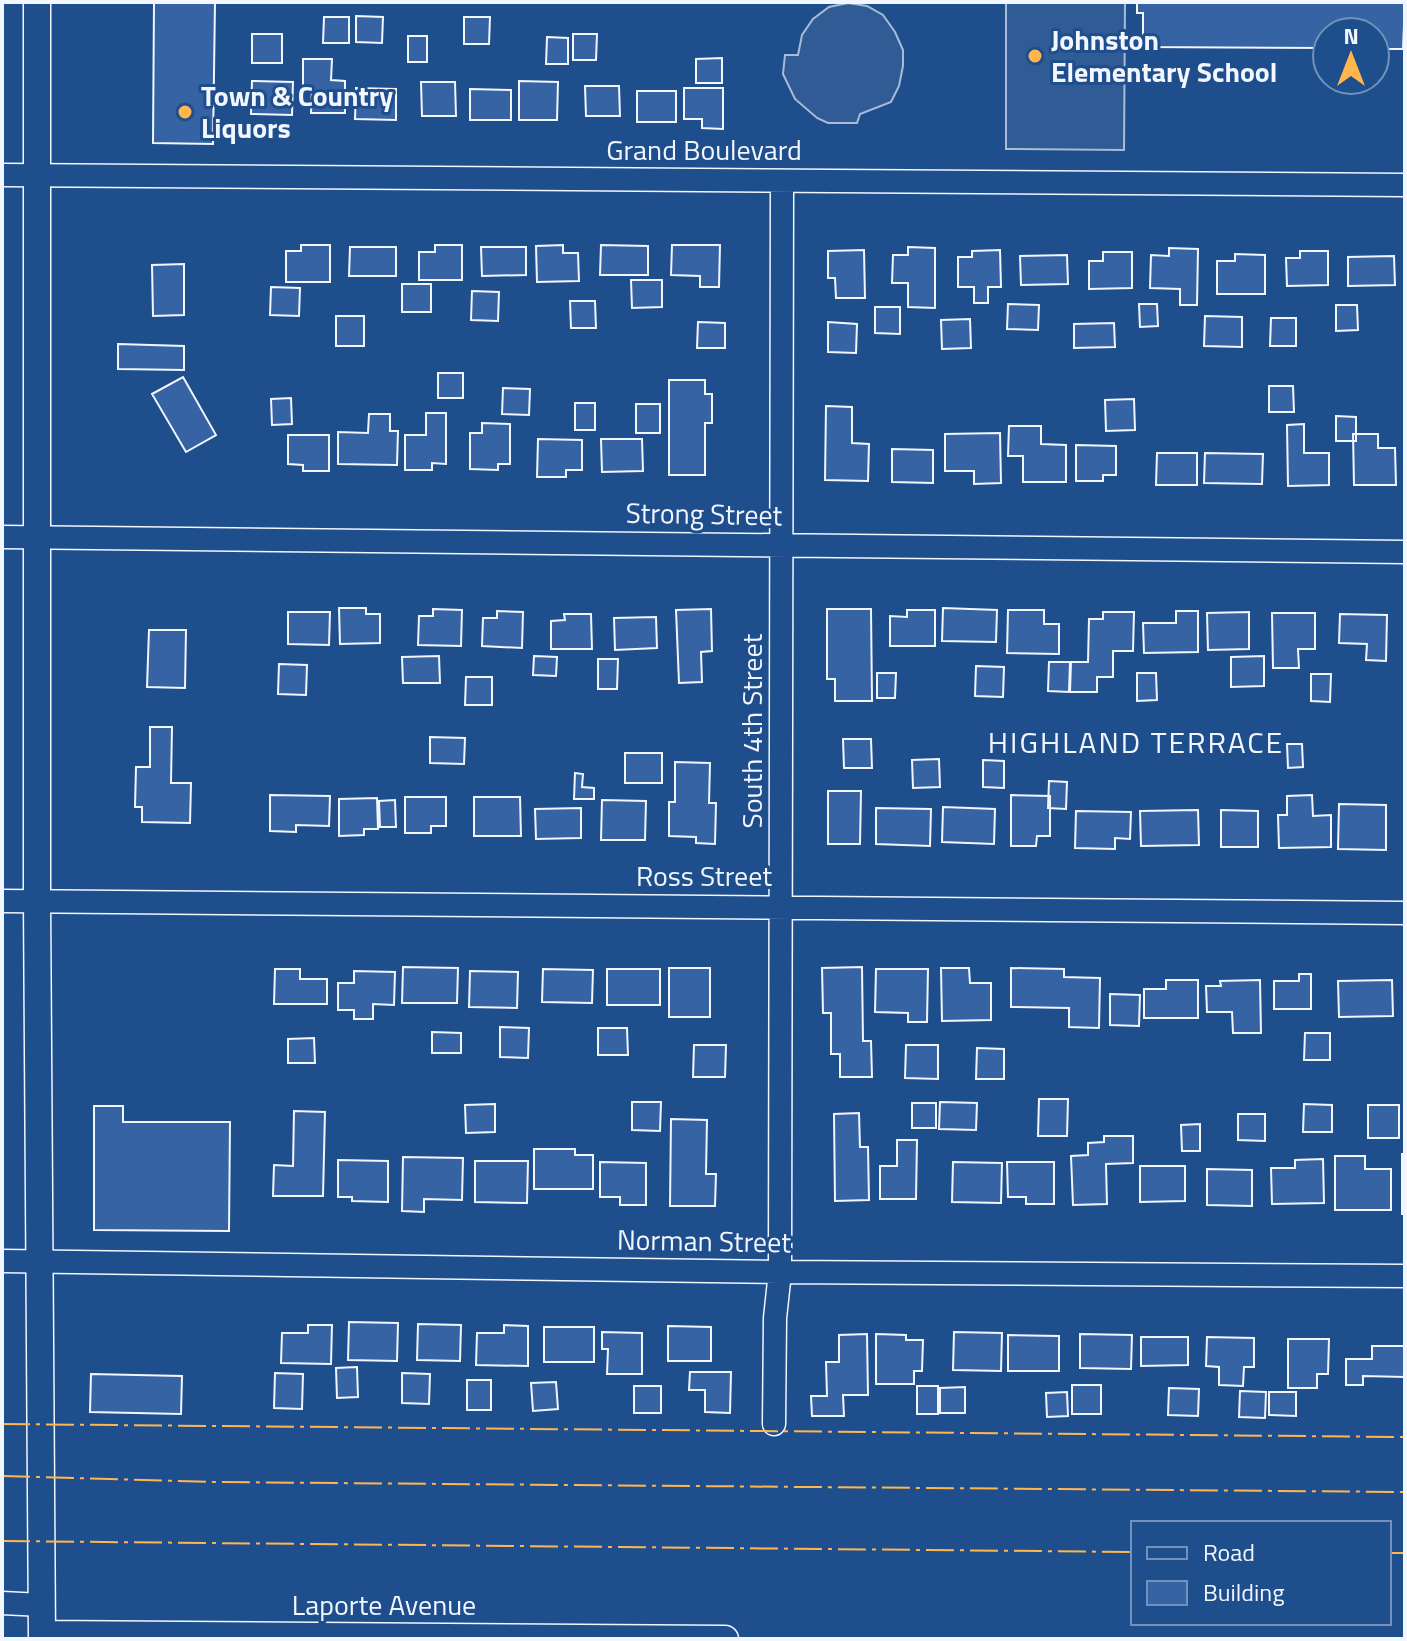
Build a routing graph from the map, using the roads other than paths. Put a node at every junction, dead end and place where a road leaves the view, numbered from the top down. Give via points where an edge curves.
1 (37, 2) edge
2 (2, 175) edge
3 (38, 175) junction
4 (782, 181) junction
5 (1405, 185) edge
6 (2, 537) edge
7 (37, 537) junction
8 (783, 545) junction
9 (1405, 552) edge
10 (2, 901) edge
11 (37, 901) junction
12 (781, 906) junction
13 (1405, 913) edge
14 (2, 1261) edge
15 (40, 1261) junction
16 (780, 1272) junction
17 (1405, 1276) edge
18 (774, 1424) dead end
19 (2, 1603) edge
20 (42, 1605) junction
21 (42, 1637) edge
22 (725, 1639) edge

1 - 3 street
2 - 3 street, Grand Boulevard
3 - 4 street, Grand Boulevard
3 - 7 street
4 - 5 street, Grand Boulevard
4 - 8 street, South 4th Street
6 - 7 street, Strong Street
7 - 8 street, Strong Street
7 - 11 street
8 - 9 street, Strong Street
8 - 12 street, South 4th Street
10 - 11 street, Ross Street
11 - 12 street, Ross Street
11 - 15 street
12 - 13 street, Ross Street
12 - 16 street, South 4th Street
14 - 15 street, Norman Street
15 - 16 street, Norman Street
15 - 20 street
16 - 17 street, Norman Street
16 - 18 street, South 4th Street
19 - 20 street
20 - 21 street
21 - 22 street, Laporte Avenue

